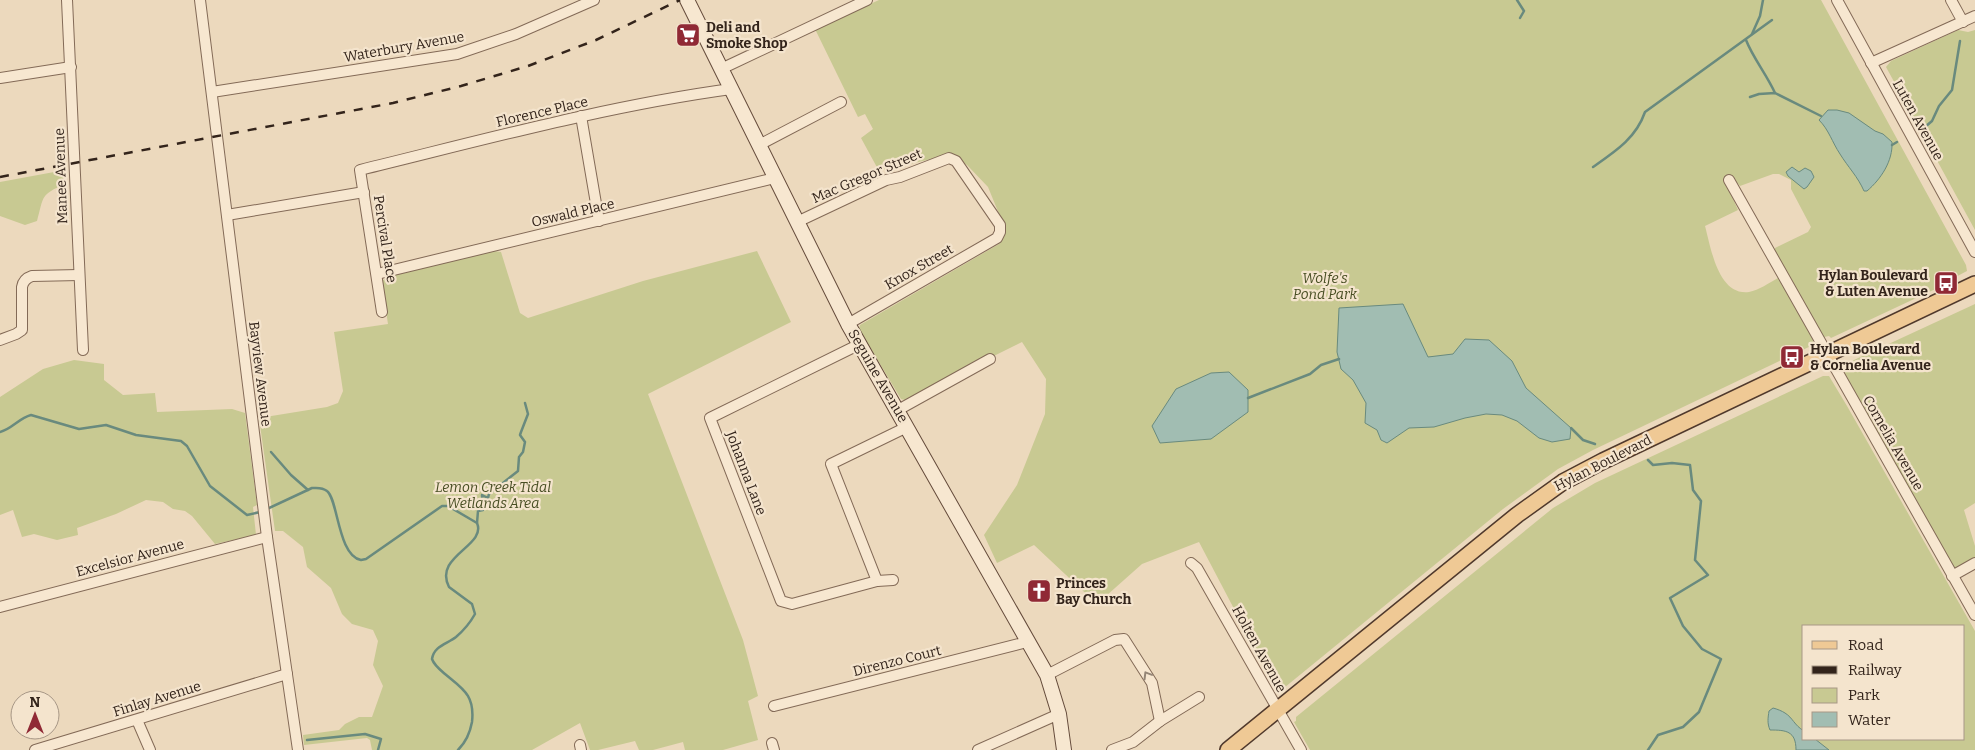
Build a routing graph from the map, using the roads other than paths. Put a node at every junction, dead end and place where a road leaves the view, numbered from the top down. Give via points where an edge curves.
1 (67, 0) edge
2 (200, 0) edge
3 (594, 0) edge
4 (687, 0) edge
5 (867, 0) edge
6 (1837, 0) edge
7 (1951, 0) edge
8 (1975, 16) edge
9 (1963, 22) junction
10 (1871, 63) junction
11 (71, 67) junction
12 (721, 69) junction
13 (0, 78) edge
14 (731, 90) junction
15 (212, 92) junction
16 (841, 102) dead end
17 (581, 116) junction
18 (759, 145) junction
19 (360, 170) joint
20 (775, 178) junction
21 (1729, 180) dead end
22 (364, 192) junction
23 (227, 215) junction
24 (599, 221) junction
25 (797, 222) junction
26 (1000, 232) joint
27 (1975, 252) edge
28 (377, 274) junction
29 (79, 275) junction
30 (1975, 284) edge
31 (382, 312) dead end
32 (848, 324) junction
33 (0, 340) edge
34 (860, 344) junction
35 (83, 350) dead end
36 (1826, 355) junction
37 (990, 359) dead end
38 (898, 410) junction
39 (907, 427) junction
40 (267, 536) junction
41 (1191, 563) dead end
42 (1975, 563) edge
43 (1952, 576) junction
44 (893, 580) dead end
45 (877, 581) junction
46 (0, 607) edge
47 (1975, 615) edge
48 (1027, 642) junction
49 (287, 674) junction
50 (1047, 675) junction
51 (1199, 697) dead end
52 (774, 706) dead end
53 (1278, 710) junction
54 (1059, 714) junction
55 (137, 720) junction
56 (1160, 721) junction
57 (39, 749) edge
58 (150, 750) edge
59 (298, 750) edge
60 (978, 750) edge
61 (1064, 750) edge
62 (1112, 750) edge
63 (1228, 750) edge
64 (1301, 750) edge

1 - 11 street, Manee Avenue
2 - 15 street, Bayview Avenue
3 - 15 street, Waterbury Avenue via 524,31 457,54
4 - 12 street, Seguine Avenue
5 - 12 street
6 - 10 street, Luten Avenue
7 - 9 street
8 - 9 street
9 - 10 street
10 - 27 street, Luten Avenue
11 - 13 street
11 - 29 street, Manee Avenue
12 - 14 street, Seguine Avenue
14 - 17 street, Florence Place
14 - 18 street, Seguine Avenue
15 - 23 street, Bayview Avenue
16 - 18 street
17 - 19 street, Florence Place
17 - 24 street
18 - 20 street, Seguine Avenue
19 - 22 street, Percival Place
20 - 24 street, Oswald Place
20 - 25 street, Seguine Avenue
21 - 36 street, Cornelia Avenue
22 - 23 street
22 - 28 street, Percival Place
23 - 40 street, Bayview Avenue
24 - 28 street, Oswald Place
25 - 26 street, Mac Gregor Street via 886,180 949,158 956,161 1000,225
25 - 32 street, Seguine Avenue
26 - 32 street, Knox Street via 997,238
28 - 31 street, Percival Place
29 - 33 street via 27,278 22,283 22,330
29 - 35 street, Manee Avenue
30 - 36 main road, Hylan Boulevard
32 - 34 street, Seguine Avenue
34 - 38 street, Seguine Avenue
34 - 45 street, Johanna Lane via 710,418 784,603 792,604
36 - 43 street, Cornelia Avenue
36 - 53 main road, Hylan Boulevard via 1598,463 1554,488 1525,508
37 - 38 street
38 - 39 street, Seguine Avenue
39 - 45 street via 830,464
39 - 48 street, Seguine Avenue
40 - 46 street, Excelsior Avenue
40 - 49 street, Bayview Avenue
41 - 53 street, Holten Avenue via 1198,568
42 - 43 street
43 - 47 street, Cornelia Avenue
44 - 45 street, Johanna Lane
48 - 50 street, Seguine Avenue
48 - 52 street, Direnzo Court
49 - 55 street, Finlay Avenue
49 - 59 street, Bayview Avenue
50 - 54 street, Seguine Avenue
56 -> 50 street via 1152,683 1124,639 1115,640
51 - 56 street
53 - 63 main road, Hylan Boulevard
53 - 64 street, Holten Avenue
54 - 60 street
54 - 61 street, Seguine Avenue
55 - 57 street, Finlay Avenue
55 - 58 street
56 - 62 street via 1133,742

